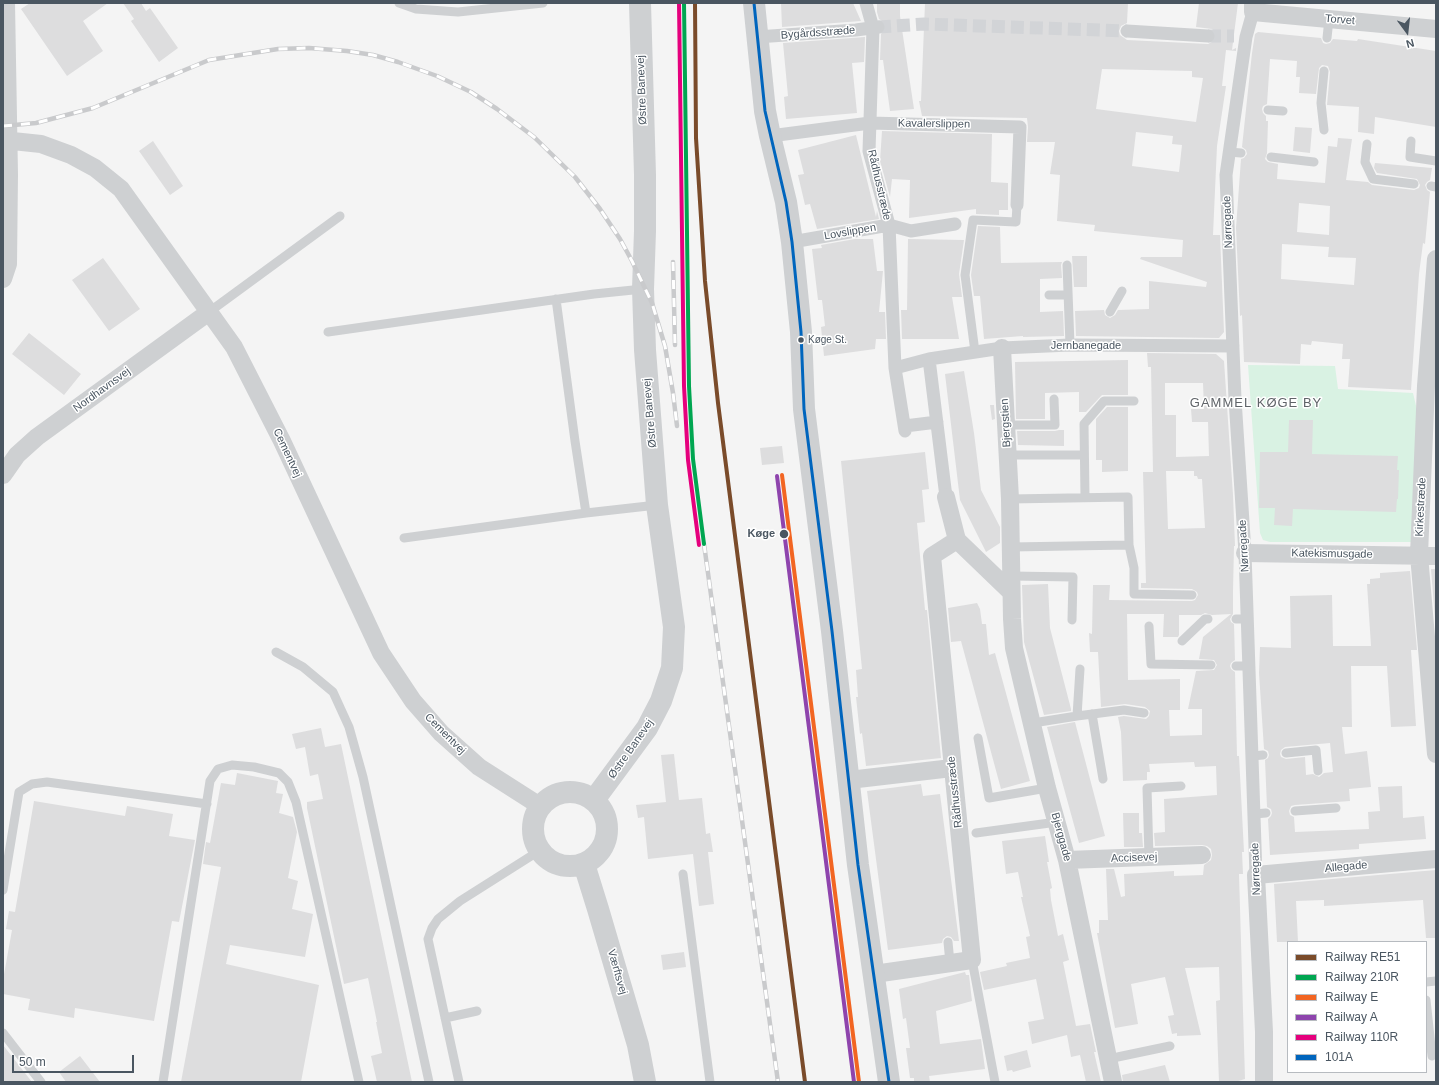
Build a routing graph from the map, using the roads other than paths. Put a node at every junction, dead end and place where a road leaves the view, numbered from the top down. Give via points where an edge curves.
1 (6, 3) edge
2 (399, 3) edge
3 (544, 3) edge
4 (640, 3) edge
5 (754, 3) edge
6 (866, 3) edge
7 (516, 4) edge
8 (1253, 7) edge
9 (1328, 19) junction
10 (875, 28) junction
11 (1436, 29) edge
12 (1127, 31) tunnel mouth
13 (1208, 36) tunnel mouth
14 (757, 37) junction
15 (1327, 38) dead end
16 (1324, 71) dead end
17 (1268, 110) dead end
18 (1283, 111) dead end
19 (870, 123) junction
20 (1324, 130) dead end
21 (770, 136) junction
22 (5, 140) edge
23 (1411, 141) dead end
24 (1367, 144) dead end
25 (1271, 157) dead end
26 (1436, 160) edge
27 (1314, 162) dead end
28 (1414, 184) dead end
29 (1017, 205) joint
30 (340, 216) dead end
31 (955, 224) dead end
32 (889, 225) junction
33 (792, 242) junction
34 (1436, 259) edge
35 (1067, 265) dead end
36 (3, 279) edge
37 (643, 289) junction
38 (1122, 291) dead end
39 (1049, 295) dead end
40 (1068, 295) junction
41 (556, 299) junction
42 (209, 312) junction
43 (1110, 312) dead end
44 (328, 332) dead end
45 (1070, 345) junction
46 (1233, 346) junction
47 (1002, 348) junction
48 (975, 352) junction
49 (1433, 353) edge
50 (935, 358) junction
51 (895, 368) junction
52 (1054, 399) dead end
53 (1134, 401) dead end
54 (937, 422) junction
55 (1006, 425) junction
56 (1007, 455) junction
57 (1084, 455) junction
58 (3, 475) edge
59 (946, 497) joint
60 (1085, 497) junction
61 (1010, 499) junction
62 (657, 506) junction
63 (586, 512) junction
64 (404, 538) dead end
65 (957, 540) junction
66 (1129, 546) junction
67 (1011, 547) junction
68 (1245, 553) junction
69 (1427, 555) edge
70 (1011, 584) junction
71 (1192, 595) dead end
72 (1208, 619) dead end
73 (1072, 620) dead end
74 (1149, 626) dead end
75 (1182, 641) dead end
76 (276, 652) dead end
77 (1212, 665) dead end
78 (1080, 669) dead end
79 (1144, 713) dead end
80 (1092, 714) junction
81 (1077, 716) junction
82 (1033, 723) junction
83 (978, 738) dead end
84 (1286, 753) dead end
85 (1436, 754) edge
86 (952, 768) junction
87 (1318, 771) dead end
88 (1103, 779) dead end
89 (849, 780) junction
90 (1181, 786) dead end
91 (1047, 788) junction
92 (594, 800) junction
93 (207, 804) junction
94 (540, 806) junction
95 (1336, 808) dead end
96 (1295, 811) dead end
97 (1057, 822) junction
98 (976, 833) dead end
99 (539, 850) junction
100 (1202, 855) dead end
101 (1149, 857) junction
102 (1436, 859) edge
103 (1067, 860) junction
104 (584, 864) junction
105 (683, 874) dead end
106 (1256, 875) junction
107 (3, 890) edge
108 (948, 942) dead end
109 (972, 960) junction
110 (950, 963) junction
111 (874, 974) junction
112 (1427, 1009) edge
113 (477, 1011) dead end
114 (445, 1018) junction
115 (3, 1033) edge
116 (1170, 1046) dead end
117 (1432, 1056) dead end
118 (1108, 1059) junction
119 (41, 1082) edge
120 (163, 1082) edge
121 (359, 1082) edge
122 (429, 1082) edge
123 (459, 1082) edge
124 (645, 1082) edge
125 (710, 1082) edge
126 (889, 1082) edge
127 (995, 1082) edge
128 (1113, 1082) edge
129 (1264, 1082) edge

1 - 22 street
2 - 7 lane via 416,9 458,12
3 - 7 lane
4 - 37 street, Østre Banevej via 645,175
5 - 14 street
6 - 10 street, Rådhusstræde
8 - 9 street, Torvet
8 - 46 street, Nørregade via 1240,37 1240,107 1235,153 1226,175
9 - 11 street, Torvet
9 - 15 lane
10 - 14 street, Bygårdsstræde
10 - 19 street, Rådhusstræde
12 - 13 street
14 - 21 street
16 - 20 lane via 1321,103
17 - 18 lane
19 - 21 street, Kavalerslippen
19 - 29 street, Kavalerslippen via 1020,126
19 - 32 street, Rådhusstræde via 869,151
21 - 33 street via 786,202
22 - 36 street via 9,175 8,264
22 - 42 street, Cementvej via 42,144 71,155 95,168 121,189
23 - 26 lane via 1410,157
24 - 28 lane via 1365,162 1373,179
25 - 27 lane
29 - 48 lane via 1016,222 973,220 965,275
30 - 42 lane
31 - 32 street, Lovslippen via 911,231
32 - 33 street, Lovslippen
32 - 51 street, Rådhusstræde
33 - 89 street via 801,338 804,409
34 - 49 street, Kirkestræde
35 - 40 lane
37 - 41 lane
37 - 62 street, Østre Banevej
38 - 43 lane
39 - 40 lane
40 - 45 lane
41 - 44 lane
41 - 63 lane
42 - 58 street, Nordhavnsvej via 37,437 17,455
42 - 94 street, Cementvej via 234,347 253,382 381,653 413,701 441,733 479,767
45 - 46 street, Jernbanegade via 1110,343
45 - 47 street, Jernbanegade
46 - 68 street, Nørregade
47 - 48 street, Jernbanegade
47 - 55 street, Bjergstien
48 - 50 street, Jernbanegade
49 - 69 street, Kirkestræde via 1426,386
50 - 51 street, Jernbanegade
50 - 54 street
51 - 54 street, Rådhusstræde via 905,428
52 - 55 lane via 1055,425
53 - 57 lane via 1104,402 1084,424
54 - 59 street
55 - 56 street, Bjergstien
56 - 57 lane
56 - 61 street, Bjergstien
57 - 60 lane
59 - 65 street
60 - 61 lane
60 - 66 lane via 1128,497
61 - 67 street, Bjerggade
62 - 63 lane
62 - 92 street, Østre Banevej via 674,627 672,668 661,701 648,728
63 - 64 lane
65 - 70 street
65 - 86 street, Rådhusstræde via 932,556
66 - 67 lane
66 - 71 lane via 1134,568 1134,594
67 - 70 street, Bjerggade
68 - 69 street, Katekismusgade
68 - 106 street, Nørregade via 1241,619 1243,666 1258,756 1260,814
69 - 85 street, Kirkestræde
70 - 73 lane via 1072,577
70 - 82 street, Bjerggade via 1014,648
72 - 75 lane
74 - 77 lane via 1151,664
76 - 122 lane via 303,667 333,692 349,727 363,777
78 - 81 lane
79 - 80 lane via 1124,710
80 - 81 lane
80 - 88 lane
81 - 82 lane
82 - 91 street, Bjerggade
83 - 91 lane via 989,798
84 - 87 lane via 1316,750
86 - 89 street
86 - 109 street, Rådhusstræde
89 - 111 street
90 - 101 lane via 1147,788
91 - 97 street, Bjerggade
92 - 94 street via 584,794 562,793
92 - 104 street via 603,810 607,822 607,835 603,848 595,858
93 - 107 lane via 47,782 32,784 19,792
93 - 120 lane
93 - 121 lane via 210,781 218,769 232,765 279,773 288,782 296,802
94 - 99 street via 533,828 534,840
95 - 96 lane
97 - 98 lane
97 - 103 street, Bjerggade
99 - 104 street via 548,860 559,865 571,867
99 - 114 lane via 460,901 438,919 432,928 428,939
100 - 101 street, Accisevej
101 - 103 street, Accisevej
102 - 106 street, Allegade
103 - 118 street, Bjerggade
104 - 124 street, Værftsvej via 638,1045
105 - 125 lane
106 - 129 street, Nørregade
108 - 110 lane
109 - 110 street
109 - 127 lane
110 - 111 street
111 - 126 street
112 - 117 lane
113 - 114 lane
114 - 123 lane
115 - 119 lane
116 - 118 lane
118 - 128 street, Bjerggade

